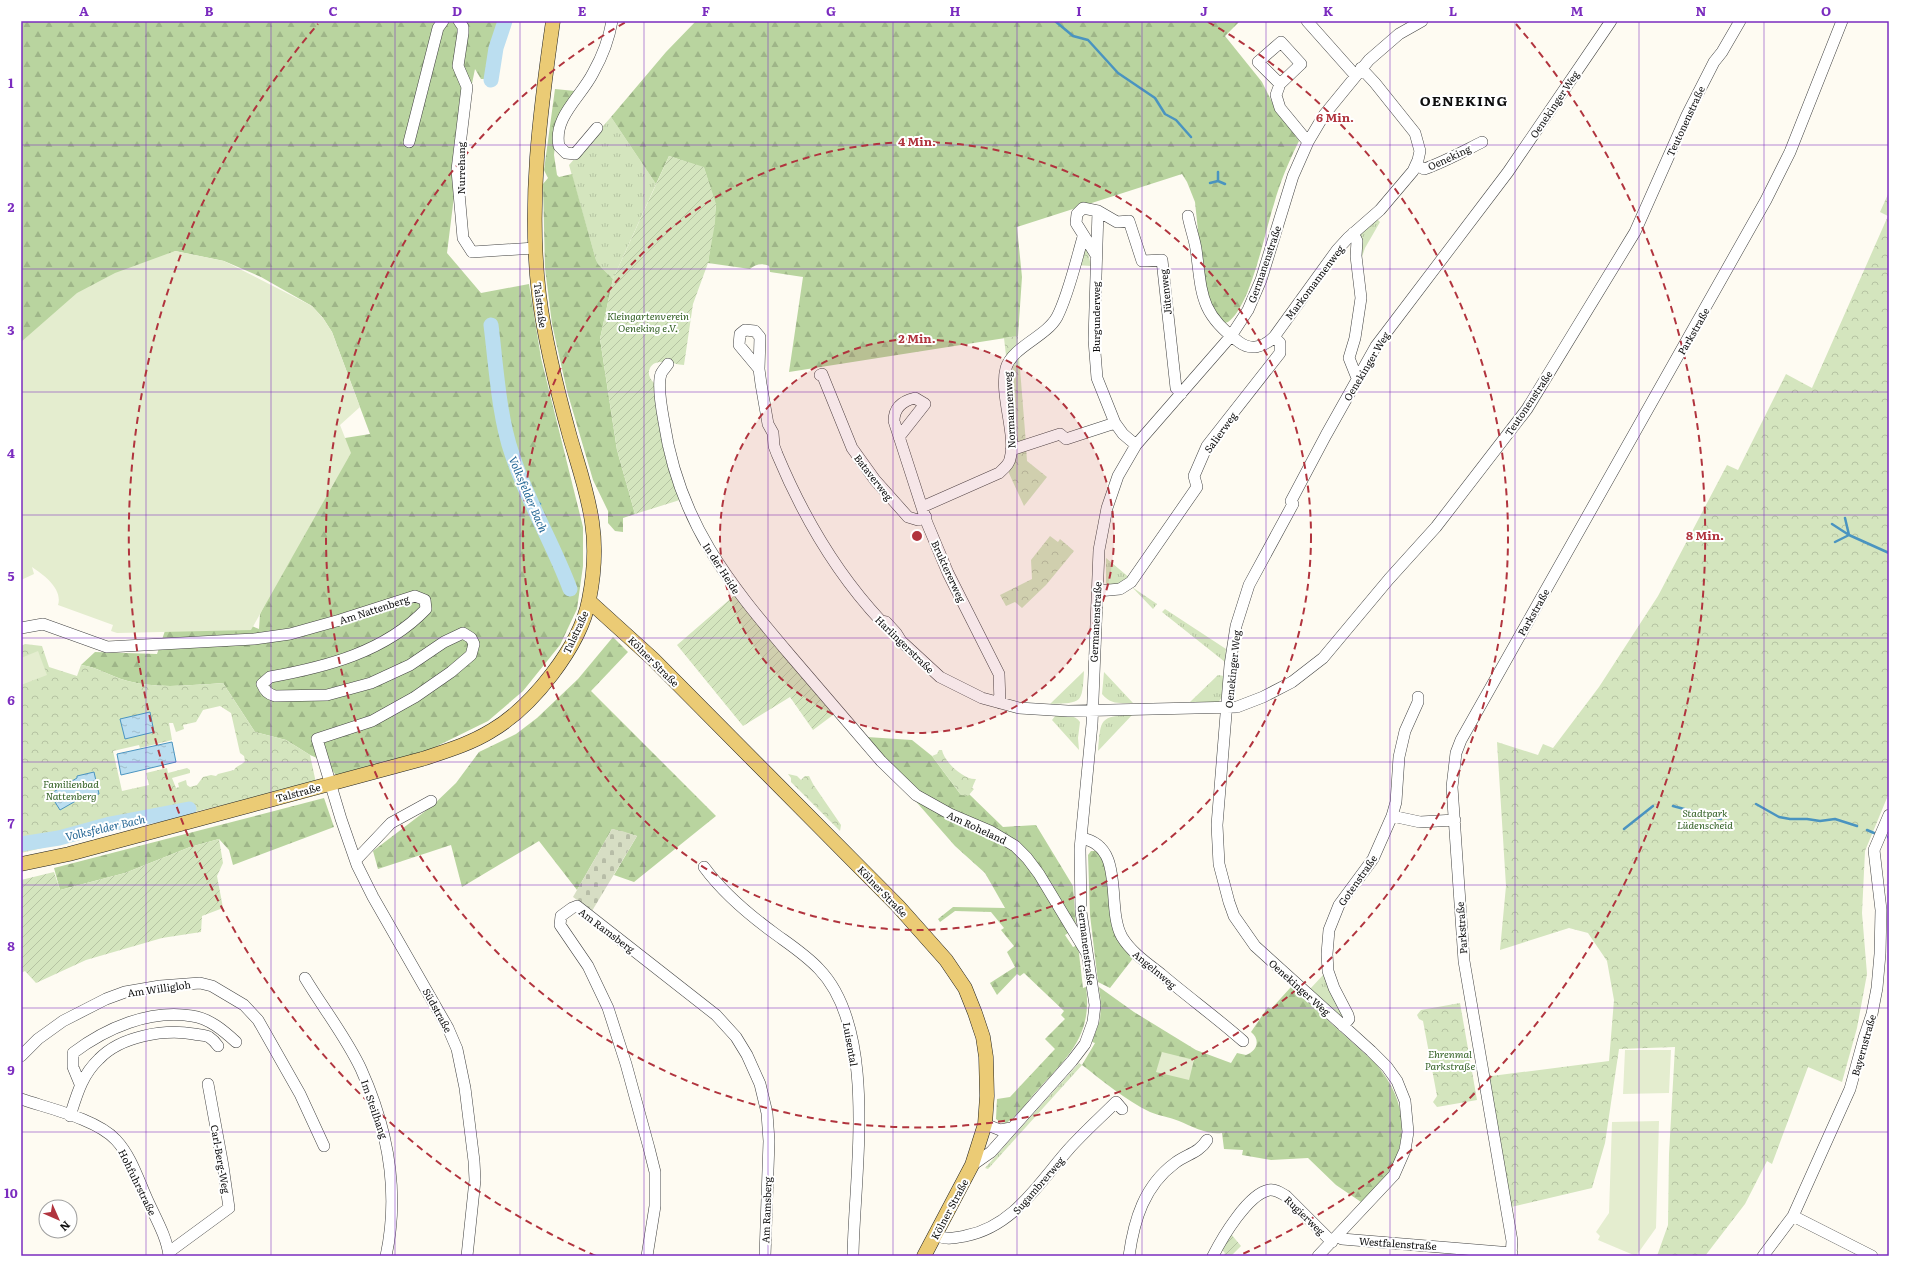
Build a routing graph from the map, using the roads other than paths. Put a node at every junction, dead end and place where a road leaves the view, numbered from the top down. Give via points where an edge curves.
1 (443, 21) edge
2 (459, 21) edge
3 (553, 21) edge
4 (612, 21) edge
5 (1307, 21) edge
6 (1422, 21) edge
7 (1610, 21) edge
8 (1740, 21) edge
9 (1842, 21) edge
10 (1358, 72) junction
11 (1280, 84) dead end
12 (598, 128) dead end
13 (409, 142) dead end
14 (1308, 142) junction
15 (1482, 142) dead end
16 (1416, 165) junction
17 (1098, 212) junction
18 (1188, 216) dead end
19 (1353, 233) junction
20 (1083, 237) junction
21 (535, 248) junction
22 (1096, 255) junction
23 (1231, 336) junction
24 (1274, 337) junction
25 (668, 364) dead end
26 (759, 369) dead end
27 (820, 374) dead end
28 (1357, 378) junction
29 (1180, 394) junction
30 (1115, 423) junction
31 (899, 437) dead end
32 (1136, 445) junction
33 (1011, 450) junction
34 (924, 512) junction
35 (1098, 591) junction
36 (589, 601) junction
37 (21, 628) edge
38 (1418, 697) dead end
39 (1000, 703) junction
40 (1228, 707) junction
41 (1092, 710) junction
42 (860, 737) joint
43 (331, 783) junction
44 (431, 800) dead end
45 (1889, 815) edge
46 (1392, 816) junction
47 (1455, 820) junction
48 (1081, 838) junction
49 (356, 860) junction
50 (21, 864) edge
51 (704, 867) dead end
52 (1087, 954) junction
53 (305, 978) dead end
54 (1343, 1026) junction
55 (1243, 1041) dead end
56 (236, 1042) dead end
57 (218, 1046) dead end
58 (21, 1056) edge
59 (80, 1084) junction
60 (208, 1084) dead end
61 (21, 1099) edge
62 (1122, 1109) dead end
63 (70, 1116) junction
64 (984, 1124) junction
65 (1011, 1128) junction
66 (981, 1139) junction
67 (1207, 1140) dead end
68 (1000, 1141) junction
69 (324, 1146) dead end
70 (971, 1166) junction
71 (1794, 1216) junction
72 (935, 1235) junction
73 (1335, 1238) junction
74 (169, 1254) edge
75 (1511, 1254) edge
76 (386, 1256) edge
77 (466, 1256) edge
78 (647, 1256) edge
79 (765, 1256) edge
80 (853, 1256) edge
81 (924, 1256) edge
82 (1129, 1256) edge
83 (1213, 1256) edge
84 (1318, 1256) edge
85 (1763, 1256) edge
86 (1872, 1256) edge

1 - 13 street via 438,28
2 - 21 street, Nurrehang via 464,33 458,66 467,87 457,170 463,238 472,252
3 - 21 main road, Talstraße via 538,136 534,203
4 - 12 street via 603,53 593,73 561,121 559,146 566,153 575,154
5 - 10 street
6 - 10 street, Germanenstraße via 1399,34
7 - 28 street, Oenekinger Weg via 1508,172 1401,310
8 - 40 street, Teutonenstraße via 1714,62 1687,115 1635,232 1564,345 1548,377 1508,434 1458,500 1323,658 1285,687 1242,707
9 - 47 street, Parkstraße via 1790,152 1763,205 1461,740 1454,763 1452,787
10 - 14 street, Germanenstraße via 1324,115
10 - 16 street via 1375,83 1415,133 1420,151
11 - 14 street via 1276,95 1280,108
14 - 23 street, Germanenstraße via 1287,190 1261,280 1248,310
15 - 16 street, Oeneking via 1424,169
16 - 19 street, Markomannenweg via 1380,210
17 - 20 street via 1083,208 1077,214 1076,223
17 - 22 street, Burgunderweg
17 - 29 street, Jütenweg via 1117,222 1129,221 1142,261 1162,260 1176,388
18 - 23 street, Markomannenweg via 1204,303 1212,317
19 - 24 street, Markomannenweg via 1337,250
19 - 28 street via 1357,241 1356,256 1361,298 1349,358
20 - 22 street
20 - 33 street, Normannenweg via 1056,318 1020,350 1007,366 1005,387
21 - 36 main road, Talstraße via 543,325 550,359 592,522 595,548
22 - 30 street, Burgunderweg via 1095,362 1099,384
23 - 24 street, Markomannenweg via 1242,344 1253,347 1264,345
23 - 29 street, Germanenstraße
24 - 35 street, Salierweg via 1280,343 1280,353 1207,446 1194,476 1197,487 1154,551 1134,579 1124,588
25 - 42 street, In der Heide via 661,374 665,427 680,486 698,530 712,556 738,593
26 - 39 street, Harlingerstraße via 768,423 784,471 819,538 851,585 881,621 886,622 896,633 900,641 940,677 982,698
27 - 34 street, Bataverweg via 852,448 863,465 908,517 918,520
28 - 40 street, Oenekinger Weg via 1249,584 1235,630
29 - 32 street, Germanenstraße
30 - 32 street, Burgunderweg
30 - 33 street via 1066,439 1060,434
31 - 34 street, Bruktererweg
32 - 35 street, Germanenstraße via 1118,476 1107,508 1099,550
33 - 34 street, Normannenweg via 1008,464 999,473
34 - 39 street, Bruktererweg via 948,573 999,674
35 - 41 street, Germanenstraße
36 - 43 main road, Talstraße via 571,643 548,680 502,724 458,748
36 - 64 main road, Kölner Straße via 653,659 894,902 946,960 965,988 983,1037 987,1084
37 - 43 street, Am Nattenberg via 43,624 107,647 254,639 290,634 415,596 421,597 427,604 421,614 400,631 355,656 310,670 270,677 262,684 268,694 275,696 327,695 371,682 410,664 463,633 471,638 474,644 471,655 415,697 372,721 317,739
38 - 46 street, Gotenstraße via 1405,731 1399,757 1396,802
39 - 41 street, Harlingerstraße via 1030,710
40 - 41 street, Harlingerstraße
40 - 54 street, Oenekinger Weg via 1216,828 1219,864 1229,902 1240,925 1255,946
41 - 48 street, Germanenstraße
42 - 52 street, Am Roheland via 890,771 916,795 950,814 1002,837 1021,852 1039,874
43 - 49 street, Südstraße
43 - 50 main road, Talstraße via 69,854
44 - 49 street via 391,823
45 - 71 street, Bayernstraße via 1874,850 1881,910 1878,988 1872,1014 1850,1089
46 - 47 street via 1420,822
46 - 54 street, Gotenstraße via 1373,859 1339,905 1329,930 1327,967 1334,988 1348,1015 1349,1019
47 - 75 street, Parkstraße via 1464,961 1511,1231
48 - 52 street, Germanenstraße via 1081,912
48 - 55 street, Angelnweg via 1099,846 1108,859 1113,878 1116,921 1128,945
49 - 77 street, Südstraße via 373,897 448,1028 457,1049 465,1088 475,1180
51 - 80 street, Luisental via 746,912 810,959 836,992 843,1007 852,1040 858,1090 859,1138
52 - 65 street, Germanenstraße via 1095,1005 1093,1022 1086,1041 1072,1062
53 - 76 street, Im Steilhang via 361,1069 380,1119 387,1144 393,1200
54 - 73 street, Oenekinger Weg via 1391,1072 1403,1094 1408,1125 1405,1150 1394,1175
56 - 59 street via 221,1028 193,1016 162,1016 124,1024 94,1037 74,1053 73,1066
57 - 59 street via 210,1037 189,1033 169,1032 140,1037 100,1057
58 - 69 street, Am Willigloh via 38,1038 106,998 154,987 192,983 212,986 244,1005 258,1020 300,1094
59 - 63 street
60 - 74 street, Carl-Berg-Weg via 228,1208
61 - 63 street, Hohfuhrstraße
62 - 72 street, Sugambrerweg via 1116,1102 1069,1149 1019,1209 1007,1218 989,1229 970,1235 946,1239
63 - 74 street, Hohfuhrstraße via 100,1128 116,1140 124,1151
64 - 65 street via 1000,1130
64 - 66 main road, Kölner Straße
65 - 68 street, Germanenstraße
66 - 68 street
66 - 70 main road, Kölner Straße
67 - 82 street via 1202,1148 1168,1169 1146,1196 1135,1221
68 - 70 street, Germanenstraße via 986,1157
70 - 72 main road, Kölner Straße
71 - 85 street, Bayernstraße
71 - 86 street
72 - 81 main road, Kölner Straße
73 - 75 street, Westfalenstraße
73 - 83 street, Rugierweg via 1288,1198 1269,1190 1258,1196 1233,1222
73 - 84 street
78 - 79 street, Am Ramsberg via 655,1209 655,1172 608,1008 588,966 560,925 561,916 577,906 716,1015 736,1037 747,1055 760,1084 767,1114 769,1141

